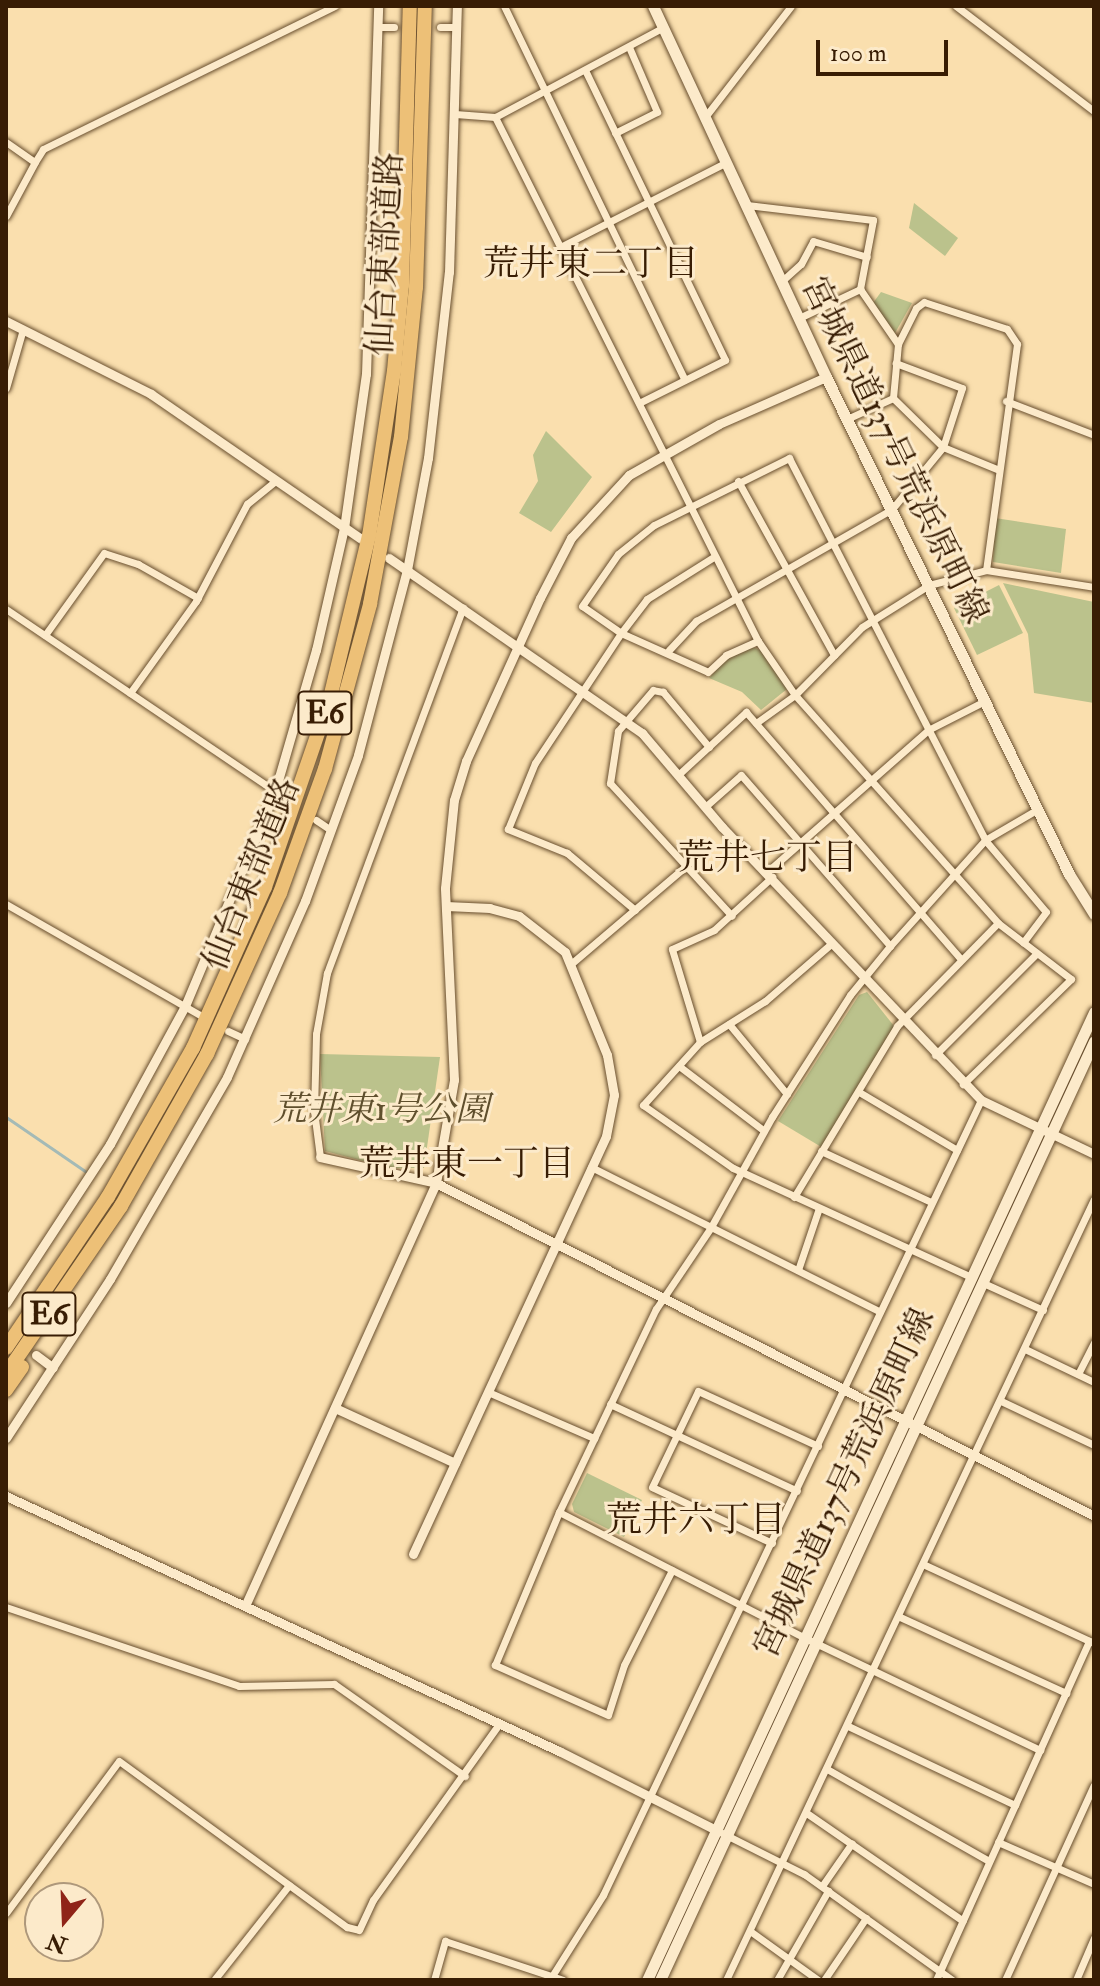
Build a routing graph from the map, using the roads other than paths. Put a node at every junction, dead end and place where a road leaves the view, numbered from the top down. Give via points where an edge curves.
1 (335, 6) edge
2 (378, 6) edge
3 (410, 6) edge
4 (425, 6) edge
5 (457, 6) edge
6 (504, 6) edge
7 (653, 6) edge
8 (791, 6) edge
9 (956, 6) edge
10 (378, 27) junction
11 (394, 27) dead end
12 (440, 27) dead end
13 (456, 27) junction
14 (662, 28) junction
15 (629, 47) junction
16 (585, 70) junction
17 (542, 92) junction
18 (1094, 111) edge
19 (455, 114) junction
20 (495, 117) junction
21 (705, 117) junction
22 (615, 133) junction
23 (6, 142) edge
24 (35, 162) junction
25 (727, 162) junction
26 (648, 202) junction
27 (747, 205) junction
28 (6, 216) edge
29 (606, 224) junction
30 (560, 247) junction
31 (867, 257) junction
32 (783, 280) junction
33 (860, 289) junction
34 (799, 318) junction
35 (6, 321) edge
36 (23, 329) junction
37 (898, 344) junction
38 (896, 363) junction
39 (826, 377) junction
40 (685, 380) junction
41 (6, 388) edge
42 (893, 398) junction
43 (1006, 401) junction
44 (639, 403) junction
45 (849, 418) junction
46 (1094, 435) edge
47 (943, 447) junction
48 (662, 454) junction
49 (997, 469) junction
50 (277, 480) junction
51 (738, 481) junction
52 (687, 505) junction
53 (892, 509) junction
54 (344, 528) junction
55 (360, 538) dead end
56 (830, 543) junction
57 (389, 558) dead end
58 (712, 558) junction
59 (407, 570) junction
60 (986, 570) junction
61 (783, 571) junction
62 (929, 585) junction
63 (1094, 587) edge
64 (198, 598) junction
65 (735, 598) junction
66 (463, 608) junction
67 (6, 609) edge
68 (871, 621) junction
69 (621, 633) junction
70 (45, 635) junction
71 (758, 641) junction
72 (518, 647) junction
73 (669, 650) junction
74 (834, 655) junction
75 (581, 689) junction
76 (130, 693) junction
77 (795, 695) junction
78 (985, 701) junction
79 (625, 720) junction
80 (756, 723) junction
81 (928, 730) junction
82 (709, 747) junction
83 (678, 775) junction
84 (870, 779) junction
85 (275, 791) junction
86 (288, 800) dead end
87 (705, 807) junction
88 (1038, 809) junction
89 (832, 812) junction
90 (316, 820) dead end
91 (331, 830) junction
92 (985, 840) junction
93 (799, 842) junction
94 (686, 866) junction
95 (769, 874) junction
96 (955, 874) junction
97 (6, 904) edge
98 (446, 906) junction
99 (635, 910) junction
100 (919, 914) junction
101 (1094, 914) edge
102 (732, 916) junction
103 (998, 923) junction
104 (1023, 942) junction
105 (832, 943) junction
106 (890, 946) junction
107 (1037, 953) junction
108 (961, 959) junction
109 (572, 963) junction
110 (864, 979) junction
111 (185, 1006) junction
112 (1094, 1012) edge
113 (200, 1015) dead end
114 (902, 1021) junction
115 (729, 1024) junction
116 (228, 1031) dead end
117 (245, 1039) junction
118 (1094, 1041) edge
119 (700, 1042) junction
120 (935, 1055) junction
121 (679, 1066) junction
122 (963, 1084) junction
123 (859, 1092) junction
124 (787, 1094) junction
125 (981, 1100) junction
126 (763, 1130) junction
127 (1045, 1131) junction
128 (957, 1150) junction
129 (821, 1151) junction
130 (1094, 1154) edge
131 (320, 1157) joint
132 (591, 1167) junction
133 (739, 1171) junction
134 (436, 1183) junction
135 (794, 1197) junction
136 (1094, 1199) edge
137 (931, 1202) junction
138 (819, 1208) junction
139 (711, 1227) junction
140 (557, 1243) junction
141 (909, 1249) junction
142 (90, 1253) junction
143 (798, 1270) junction
144 (976, 1279) junction
145 (664, 1298) junction
146 (6, 1303) edge
147 (1043, 1310) junction
148 (880, 1312) junction
149 (1094, 1342) edge
150 (6, 1348) edge
151 (1025, 1349) junction
152 (36, 1355) dead end
153 (53, 1368) junction
154 (6, 1374) edge
155 (1078, 1374) junction
156 (1094, 1382) edge
157 (845, 1389) junction
158 (6, 1390) edge
159 (488, 1392) junction
160 (1001, 1401) junction
161 (610, 1404) junction
162 (335, 1408) junction
163 (909, 1423) junction
164 (676, 1436) junction
165 (6, 1438) edge
166 (594, 1438) junction
167 (1094, 1445) edge
168 (818, 1446) junction
169 (976, 1454) junction
170 (455, 1463) junction
171 (797, 1491) junction
172 (6, 1496) edge
173 (559, 1512) junction
174 (1094, 1516) edge
175 (772, 1543) junction
176 (413, 1554) dead end
177 (925, 1565) junction
178 (672, 1570) junction
179 (245, 1606) junction
180 (742, 1606) junction
181 (6, 1607) edge
182 (900, 1617) junction
183 (808, 1640) junction
184 (1091, 1642) edge
185 (874, 1672) junction
186 (1066, 1693) junction
187 (499, 1724) junction
188 (848, 1726) junction
189 (1040, 1750) junction
190 (827, 1769) junction
191 (465, 1776) junction
192 (1094, 1785) edge
193 (651, 1798) junction
194 (1015, 1805) junction
195 (808, 1814) junction
196 (719, 1831) junction
197 (998, 1842) junction
198 (852, 1843) junction
199 (989, 1861) junction
200 (784, 1862) junction
201 (1057, 1867) junction
202 (1094, 1884) edge
203 (289, 1885) junction
204 (825, 1889) junction
205 (6, 1913) edge
206 (866, 1918) junction
207 (963, 1921) junction
208 (750, 1931) junction
209 (1094, 1938) edge
210 (787, 1958) junction
211 (941, 1972) junction
212 (552, 1976) junction
213 (214, 1980) edge
214 (434, 1980) edge
215 (563, 1980) edge
216 (647, 1980) edge
217 (660, 1980) edge
218 (726, 1980) edge
219 (777, 1980) edge
220 (818, 1980) edge
221 (824, 1980) edge
222 (936, 1980) edge
223 (952, 1980) edge
224 (1005, 1980) edge
225 (1076, 1980) edge

1 - 24 street via 43,149
2 - 10 street
3 - 150 highway, 仙台東部道路 / E6 via 402,285 394,371 369,536 322,725 265,887 193,1048 108,1197
4 - 142 highway, 仙台東部道路 / E6 via 420,212 408,386 384,539 349,689 305,826 255,951 179,1106
5 - 13 street
6 - 17 street
7 - 14 main road, 宮城県道137号荒浜原町線
8 - 21 street
9 - 18 street
10 - 11 street
10 - 54 street via 366,374
12 - 13 street
13 - 19 street
14 - 15 street
14 - 21 main road, 宮城県道137号荒浜原町線
15 - 16 street
15 - 22 street via 657,112
16 - 17 street
16 - 22 street
17 - 20 street
17 - 29 street
19 - 20 street
19 - 59 street via 448,285 428,458
20 - 30 street
21 - 25 main road, 宮城県道137号荒浜原町線
22 - 26 street
23 - 24 street
24 - 28 street
25 - 26 street
25 - 27 main road, 宮城県道137号荒浜原町線
26 - 29 street
26 - 40 street via 725,360
27 - 31 street via 873,220
27 - 32 main road, 宮城県道137号荒浜原町線
29 - 30 street
29 - 40 street
30 - 44 street
31 - 32 street via 813,241 801,264
31 - 33 street
32 - 34 main road, 宮城県道137号荒浜原町線
33 - 34 street
33 - 37 street
34 - 39 main road, 宮城県道137号荒浜原町線
35 - 36 street
36 - 41 street
36 - 50 street via 151,394
37 - 38 street
37 - 43 street via 924,302 1007,329 1017,344
38 - 42 street
38 - 47 street via 962,388
39 - 45 main road, 宮城県道137号荒浜原町線
39 - 48 street
40 - 44 street
42 - 45 street
42 - 47 street
43 - 46 street
43 - 49 street
44 - 48 street
45 - 53 main road, 宮城県道137号荒浜原町線
47 - 49 street
47 - 53 street
48 - 52 street
48 - 72 street via 614,487 586,516 558,559
49 - 60 street
50 - 54 street
50 - 64 street via 247,504
51 - 52 street
51 - 56 street via 789,458
51 - 61 street
52 - 58 street
52 - 69 street via 618,554 582,606
53 - 56 street
53 - 62 main road, 宮城県道137号荒浜原町線
54 - 55 street
54 - 85 street
56 - 61 street
56 - 68 street
57 - 59 street
58 - 65 street
58 - 69 street via 647,599
59 - 66 street
59 - 91 street via 373,704
60 - 62 street
60 - 63 street
61 - 65 street
61 - 74 street
62 - 68 street
62 - 78 main road, 宮城県道137号荒浜原町線
64 - 70 street via 138,564 104,553
64 - 76 street
65 - 71 street
65 - 73 street via 696,621
66 - 72 street
66 - 131 street via 327,973 316,1034 314,1111
67 - 70 street
68 - 74 street
68 - 81 street
69 - 73 street
69 - 75 street
70 - 76 street
71 - 73 street via 726,655 708,672
71 - 77 street
72 - 75 street
72 - 98 street via 458,784 447,843
74 - 77 street
75 - 79 street
75 - 99 street via 535,763 508,829 567,853
76 - 85 street
77 - 80 street
77 - 84 street
78 - 81 street
78 - 88 main road, 宮城県道137号荒浜原町線
79 - 82 street via 653,690 663,692
79 - 83 street
79 - 94 street via 618,731 610,783
80 - 82 street via 746,712
80 - 89 street
81 - 84 street
81 - 92 street
82 - 83 street
83 - 87 street
84 - 89 street
84 - 96 street
85 - 86 street
85 - 111 street
87 - 93 street via 741,775
87 - 95 street
88 - 92 street
88 - 101 main road, 宮城県道137号荒浜原町線
89 - 93 street
89 - 100 street
90 - 91 street
91 - 117 street
92 - 96 street
92 - 104 street via 1046,912
93 - 95 street
93 - 106 street
94 - 99 street
94 - 102 street
95 - 102 street
95 - 105 street
96 - 100 street
96 - 103 street
97 - 111 street
98 - 109 street via 519,916 552,938
98 - 134 street via 454,1080
99 - 109 street
100 - 106 street
100 - 108 street
102 - 119 street via 672,949
103 - 104 street
103 - 108 street
104 - 107 street
105 - 110 street
105 - 115 street via 765,1001
106 - 110 street
107 - 120 street
107 - 122 street via 1071,979
108 - 114 street
109 - 132 street via 614,1082 611,1120
110 - 114 street
110 - 124 street
111 - 113 street
111 - 146 street via 110,1144
112 - 127 main road, 宮城県道137号荒浜原町線
114 - 120 street
114 - 123 street
115 - 119 street
115 - 124 street
116 - 117 street
117 - 153 street via 188,1149
118 - 127 main road, 宮城県道137号荒浜原町線
119 - 121 street
120 - 122 street
121 - 126 street
121 - 133 street via 643,1105
122 - 125 street
123 - 128 street
123 - 129 street
124 - 126 street
125 - 127 street
125 - 128 street
126 - 133 street
127 - 130 street
127 - 144 main road, 宮城県道137号荒浜原町線
128 - 137 street
129 - 135 street
129 - 137 street
131 - 134 street
132 - 139 street
132 - 140 street
133 - 135 street
133 - 139 street
134 - 140 street
134 - 162 street
135 - 138 street
136 - 147 street
137 - 141 street
138 - 141 street
138 - 143 street
139 - 143 street
139 - 145 street
140 - 145 street
140 - 159 street
141 - 144 street
141 - 148 street
142 - 154 highway, 仙台東部道路 / E6
142 - 158 highway
143 - 148 street
144 - 147 street
144 - 163 main road, 宮城県道137号荒浜原町線
145 - 157 street
145 - 161 street
147 - 151 street
148 - 157 street
149 - 155 street
151 - 155 street
151 - 160 street
152 - 153 street
153 - 165 street
155 - 156 street
157 - 163 street
157 - 168 street
159 - 166 street
159 - 170 street
160 - 167 street
160 - 169 street
161 - 164 street
161 - 166 street
162 - 170 street
162 - 179 street
163 - 169 street
163 - 183 main road, 宮城県道137号荒浜原町線
164 - 168 street via 698,1391
164 - 171 street
164 - 175 street via 652,1487
166 - 173 street
168 - 171 street
169 - 174 street
169 - 177 street
170 - 176 street
171 - 175 street
172 - 179 street
173 - 178 street
173 - 178 street via 495,1665 608,1715 624,1665
175 - 180 street
177 - 182 street
177 - 184 street
178 - 180 street
179 - 187 street
180 - 183 street
180 - 193 street
181 - 191 street via 239,1686 334,1684
182 - 185 street
182 - 186 street
183 - 185 street
183 - 196 main road, 宮城県道137号荒浜原町線
184 - 186 street
185 - 188 street
185 - 189 street
186 - 189 street
187 - 191 street
187 - 193 street
188 - 190 street
188 - 194 street
189 - 194 street
190 - 195 street
190 - 199 street
191 - 203 street via 373,1900 359,1930
192 - 201 street
193 - 196 street
193 - 212 street via 603,1895
194 - 197 street
195 - 198 street
195 - 200 street
196 - 200 street
196 - 216 main road, 宮城県道137号荒浜原町線
196 - 217 main road, 宮城県道137号荒浜原町線
197 - 199 street
197 - 201 street
198 - 204 street
198 - 207 street
199 - 207 street
200 - 204 street
200 - 208 street
201 - 202 street
201 - 224 street
203 - 205 street via 119,1761
203 - 213 street
204 - 206 street
204 - 210 street
206 - 211 street
206 - 221 street
207 - 211 street
208 - 210 street
208 - 218 street
209 - 225 street
210 - 219 street
210 - 220 street
211 - 222 street
211 - 223 street
212 - 214 street via 445,1941
212 - 215 street

